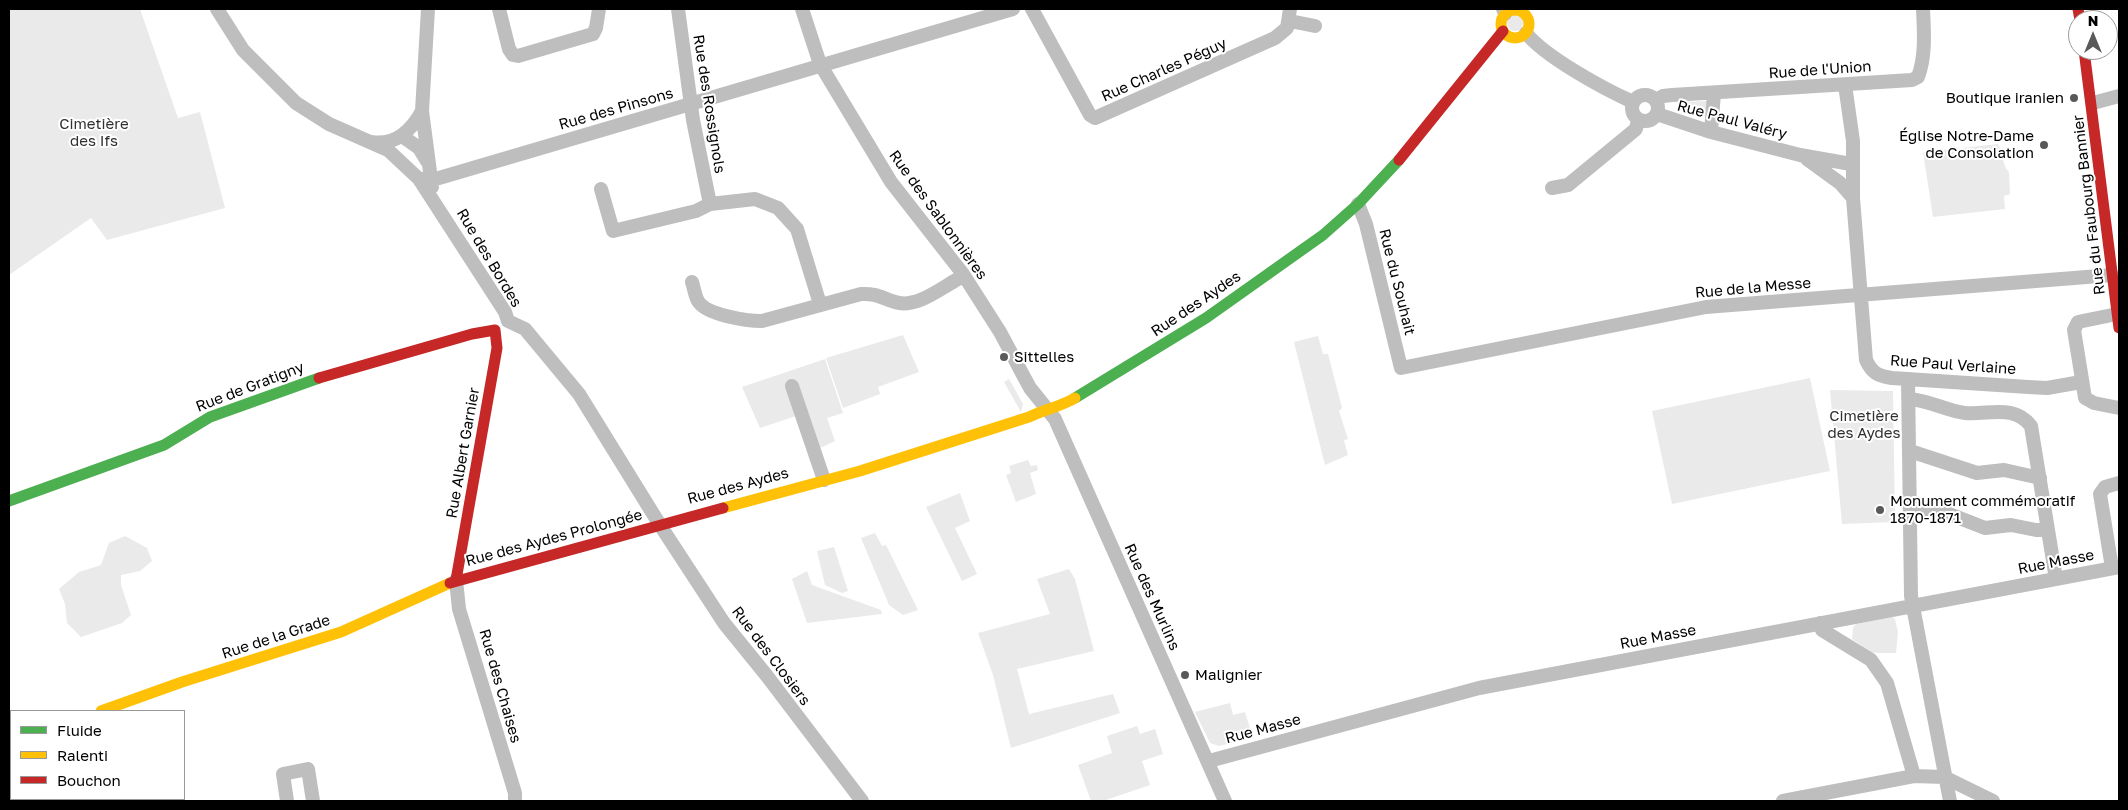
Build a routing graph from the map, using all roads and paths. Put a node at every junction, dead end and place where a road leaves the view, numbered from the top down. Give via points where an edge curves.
1 (217, 9) edge
2 (428, 9) edge
3 (499, 9) edge
4 (599, 9) edge
5 (678, 9) edge
6 (802, 9) edge
7 (1012, 9) edge
8 (1032, 9) edge
9 (1923, 9) edge
10 (1504, 11) edge
11 (1527, 11) edge
12 (1290, 15) edge
13 (1315, 26) dead end
14 (1503, 30) junction
15 (1526, 33) junction
16 (2086, 60) edge
17 (820, 64) junction
18 (1845, 85) junction
19 (1714, 93) junction
20 (2119, 96) edge
21 (1656, 100) junction
22 (1632, 102) junction
23 (2093, 103) junction
24 (691, 104) junction
25 (422, 111) junction
26 (1657, 114) junction
27 (1638, 119) junction
28 (1710, 132) junction
29 (402, 136) junction
30 (364, 141) junction
31 (1800, 155) junction
32 (427, 162) junction
33 (1851, 164) junction
34 (424, 178) junction
35 (1552, 188) dead end
36 (601, 189) dead end
37 (1853, 198) junction
38 (710, 204) junction
39 (1358, 204) junction
40 (963, 274) junction
41 (2112, 275) junction
42 (692, 282) dead end
43 (1860, 295) junction
44 (820, 304) junction
45 (2118, 321) edge
46 (508, 322) junction
47 (496, 330) junction
48 (1401, 368) joint
49 (1908, 379) junction
50 (2081, 382) junction
51 (792, 386) dead end
52 (1909, 399) junction
53 (1046, 408) junction
54 (2119, 408) edge
55 (1910, 452) junction
56 (2040, 478) junction
57 (824, 480) junction
58 (2119, 483) edge
59 (9, 501) edge
60 (1912, 508) junction
61 (660, 525) junction
62 (2048, 530) junction
63 (2115, 568) edge
64 (2056, 579) junction
65 (456, 580) junction
66 (1913, 607) junction
67 (1820, 623) junction
68 (105, 710) edge
69 (1208, 761) junction
70 (1914, 776) junction
71 (1944, 777) junction
72 (287, 801) edge
73 (313, 801) edge
74 (515, 801) edge
75 (862, 801) edge
76 (1226, 801) edge
77 (1783, 801) edge
78 (1950, 801) edge
79 (1993, 801) edge

1 - 30 street via 243,50 296,103
2 - 25 street, Rue des Bordes
3 - 4 street via 509,48 513,55 518,56 593,34
5 - 24 street, Rue des Rossignols
6 - 17 street, Rue des Sablonnières
7 - 17 street, Rue des Pinsons
8 - 12 street, Rue Charles Péguy via 1090,115 1095,118 1283,34
9 - 18 street, Rue de l'Union via 1924,37 1918,77 1904,82
10 - 11 street
10 - 14 street
11 - 15 street via 1529,25
12 - 13 street
14 - 15 street via 1514,38
14 - 39 street, Rue des Aydes via 1411,148
15 - 22 street via 1595,84
16 - 23 street, Rue du Faubourg Bannier
17 - 24 street, Rue des Pinsons
17 - 40 street, Rue des Sablonnières via 891,182
18 - 19 street, Rue de l'Union
18 - 33 street via 1852,141
19 - 21 street, Rue de l'Union via 1663,96
19 - 28 street
20 - 23 street
21 - 22 street via 1650,95 1642,95
21 - 26 street
22 - 27 street via 1633,114
23 - 41 street, Rue du Faubourg Bannier
24 - 34 street, Rue des Pinsons via 445,177
24 - 38 street, Rue des Rossignols
25 - 29 street via 414,126
25 - 32 street, Rue des Bordes
26 - 27 street via 1647,121
26 - 28 street, Rue Paul Valéry
27 - 35 street via 1636,129 1568,185
28 - 31 street, Rue Paul Valéry
29 - 30 street via 385,142
29 - 32 street via 419,148
30 - 34 street via 388,150
31 - 33 street, Rue Paul Valéry
31 - 37 street, Rue Paul Valéry via 1828,173
32 - 34 street, Rue des Bordes
33 - 37 street
34 - 46 street, Rue des Bordes
36 - 38 street via 613,231 696,211
37 - 43 street
38 - 44 street via 755,199 778,208 797,229
39 - 48 street, Rue du Souhait via 1366,224
39 - 53 street, Rue des Aydes via 1306,248 1206,318 1062,406
40 - 44 street via 917,301 896,302 874,293
40 - 53 street, Rue des Sablonnières via 1000,332 1030,388
41 - 43 street, Rue de la Messe
41 - 45 street, Rue du Faubourg Bannier
42 - 44 street via 698,301 705,309 748,321 762,322
43 - 48 street, Rue de la Messe via 1706,307
43 - 49 street, Rue Paul Verlaine via 1866,360 1870,370 1879,376
45 - 50 street via 2078,322 2075,325
46 - 47 street, Rue de Gratigny
46 - 61 street, Rue des Bordes via 526,329 579,394
47 - 59 street, Rue de Gratigny via 345,369 210,417 164,444
47 - 65 street, Rue Albert Garnier via 497,348
49 - 50 street, Rue Paul Verlaine via 2038,388
49 - 52 street
50 - 54 street via 2085,398
51 - 57 street
52 - 55 street
52 - 56 street via 1965,413 2004,411 2018,414 2031,426
53 - 57 street, Rue des Aydes via 1029,417
53 - 69 street, Rue des Murlins via 1056,421
55 - 56 street via 1977,473 2004,470
55 - 60 street
56 - 62 street
57 - 61 street, Rue des Aydes
58 - 63 street via 2105,486 2100,494
60 - 62 street via 1939,510 1985,528 2011,525
60 - 66 street
61 - 65 street, Rue des Aydes Prolongée
61 - 75 street, Rue des Closiers via 724,623
62 - 64 street
63 - 64 street, Rue Masse
64 - 66 street, Rue Masse
65 - 68 street, Rue de la Grade via 341,632
65 - 74 street, Rue des Chaises via 459,609
66 - 67 street, Rue Masse
66 - 71 street
67 - 69 street, Rue Masse via 1479,688
67 - 70 street via 1822,630 1872,660 1887,683
69 - 76 street, Rue des Murlins
70 - 71 street
70 - 77 street
71 - 78 street
71 - 79 street
72 - 73 street via 283,774 308,769

